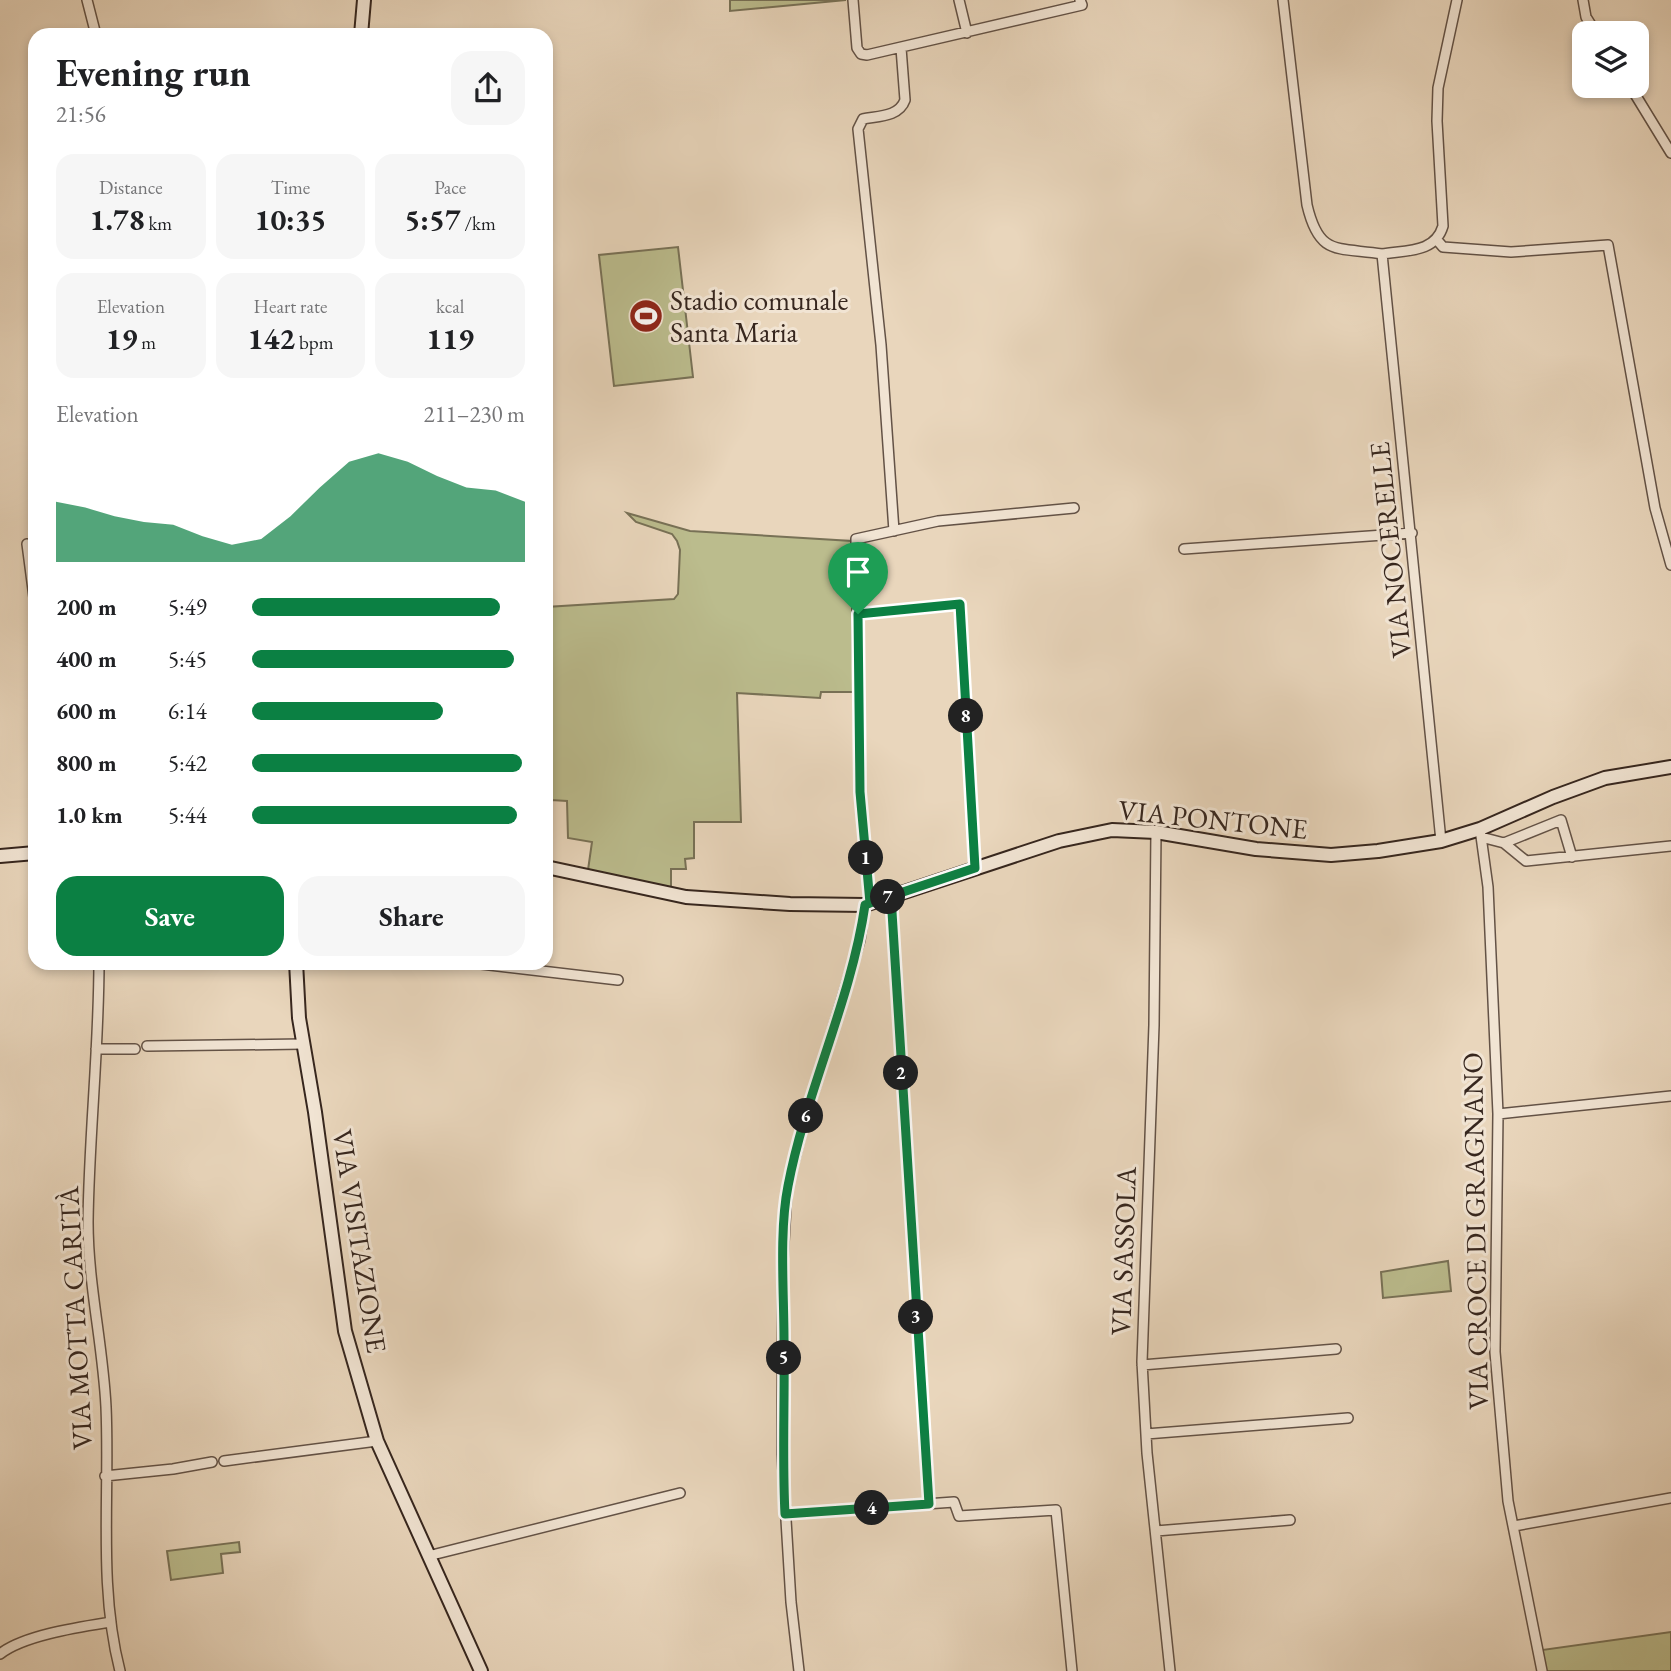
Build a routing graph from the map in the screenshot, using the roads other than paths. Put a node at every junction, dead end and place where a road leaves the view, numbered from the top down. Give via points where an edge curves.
1 (87, 0) edge
2 (364, 0) edge
3 (853, 0) edge
4 (960, 0) edge
5 (1080, 0) edge
6 (1283, 0) edge
7 (1457, 0) edge
8 (1583, 0) edge
9 (1588, 21) edge
10 (94, 28) edge
11 (361, 28) edge
12 (967, 33) junction
13 (901, 48) junction
14 (1637, 98) edge
15 (1671, 153) edge
16 (1437, 240) junction
17 (1382, 254) junction
18 (1074, 508) dead end
19 (894, 531) junction
20 (1412, 533) junction
21 (27, 544) dead end
22 (1184, 549) dead end
23 (28, 552) edge
24 (1671, 565) edge
25 (858, 614) junction
26 (1671, 767) edge
27 (1156, 832) junction
28 (1481, 833) junction
29 (1441, 841) junction
30 (1504, 843) junction
31 (1671, 846) edge
32 (28, 854) edge
33 (0, 856) edge
34 (1572, 857) junction
35 (553, 868) edge
36 (975, 868) junction
37 (891, 896) junction
38 (867, 904) junction
39 (99, 970) edge
40 (297, 970) edge
41 (532, 970) edge
42 (618, 980) dead end
43 (303, 1044) junction
44 (147, 1046) dead end
45 (96, 1049) junction
46 (135, 1049) dead end
47 (1671, 1096) edge
48 (1498, 1114) junction
49 (1336, 1349) dead end
50 (1142, 1365) junction
51 (1348, 1418) dead end
52 (1146, 1434) junction
53 (377, 1441) junction
54 (224, 1461) dead end
55 (212, 1462) dead end
56 (105, 1476) junction
57 (680, 1493) dead end
58 (1671, 1498) edge
59 (929, 1504) junction
60 (785, 1514) junction
61 (1290, 1520) dead end
62 (1514, 1525) junction
63 (1156, 1531) junction
64 (428, 1556) junction
65 (111, 1622) junction
66 (0, 1654) edge
67 (121, 1671) edge
68 (481, 1671) edge
69 (799, 1671) edge
70 (1072, 1671) edge
71 (1170, 1671) edge
72 (1542, 1671) edge

1 - 10 street
2 - 11 street
3 - 13 street via 861,54
4 - 12 street
5 - 12 street via 1082,5
6 - 17 street via 1312,228 1333,246
7 - 16 street via 1438,88 1443,226
8 - 9 street
12 - 13 street
13 - 19 street via 902,108 863,119 858,130 880,333
14 - 15 street
16 - 17 street via 1429,246
16 - 24 street via 1443,247 1511,252 1608,245 1656,508
17 - 20 street, VIA NOCERELLE
18 - 19 street via 938,521
19 - 25 street via 856,539
20 - 22 street
20 - 29 street, VIA NOCERELLE
21 - 23 street
25 - 36 street via 960,604
25 - 38 street via 860,792
26 - 28 street, VIA PONTONE via 1605,778 1553,797
27 - 29 street, VIA PONTONE via 1256,849 1331,855
27 - 36 street, VIA PONTONE via 1112,830 1076,837
27 - 50 street, VIA SASSOLA
28 - 29 street, VIA PONTONE
28 - 30 street
28 - 48 street, VIA CROCE DI GRAGNANO via 1488,887
30 - 34 street via 1526,861
30 - 34 street via 1561,820
31 - 34 street
32 - 33 street
35 - 38 street, VIA PONTONE via 686,897
36 - 37 street, VIA PONTONE
37 - 38 street, VIA PONTONE
37 - 59 street
38 - 60 street via 787,1189 783,1259
39 - 45 street, VIA MOTTA CARITÀ
40 - 43 street, VIA VISITAZIONE
41 - 42 street
43 - 44 street
43 - 53 street, VIA VISITAZIONE via 345,1331
45 - 46 street
45 - 56 street, VIA MOTTA CARITÀ via 88,1223 106,1406
47 - 48 street
48 - 62 street, VIA CROCE DI GRAGNANO via 1495,1352
49 - 50 street
50 - 52 street, VIA SASSOLA
51 - 52 street
52 - 63 street, VIA SASSOLA
53 - 54 street
53 - 64 street, VIA VISITAZIONE
55 - 56 street
56 - 65 street, VIA MOTTA CARITÀ
57 - 64 street
58 - 62 street
59 - 60 street
59 - 70 street via 954,1502 959,1516 1056,1510
60 - 69 street
61 - 63 street
62 - 72 street, VIA CROCE DI GRAGNANO
63 - 71 street, VIA SASSOLA
64 - 68 street, VIA VISITAZIONE
65 - 66 street via 34,1639
65 - 67 street, VIA MOTTA CARITÀ

